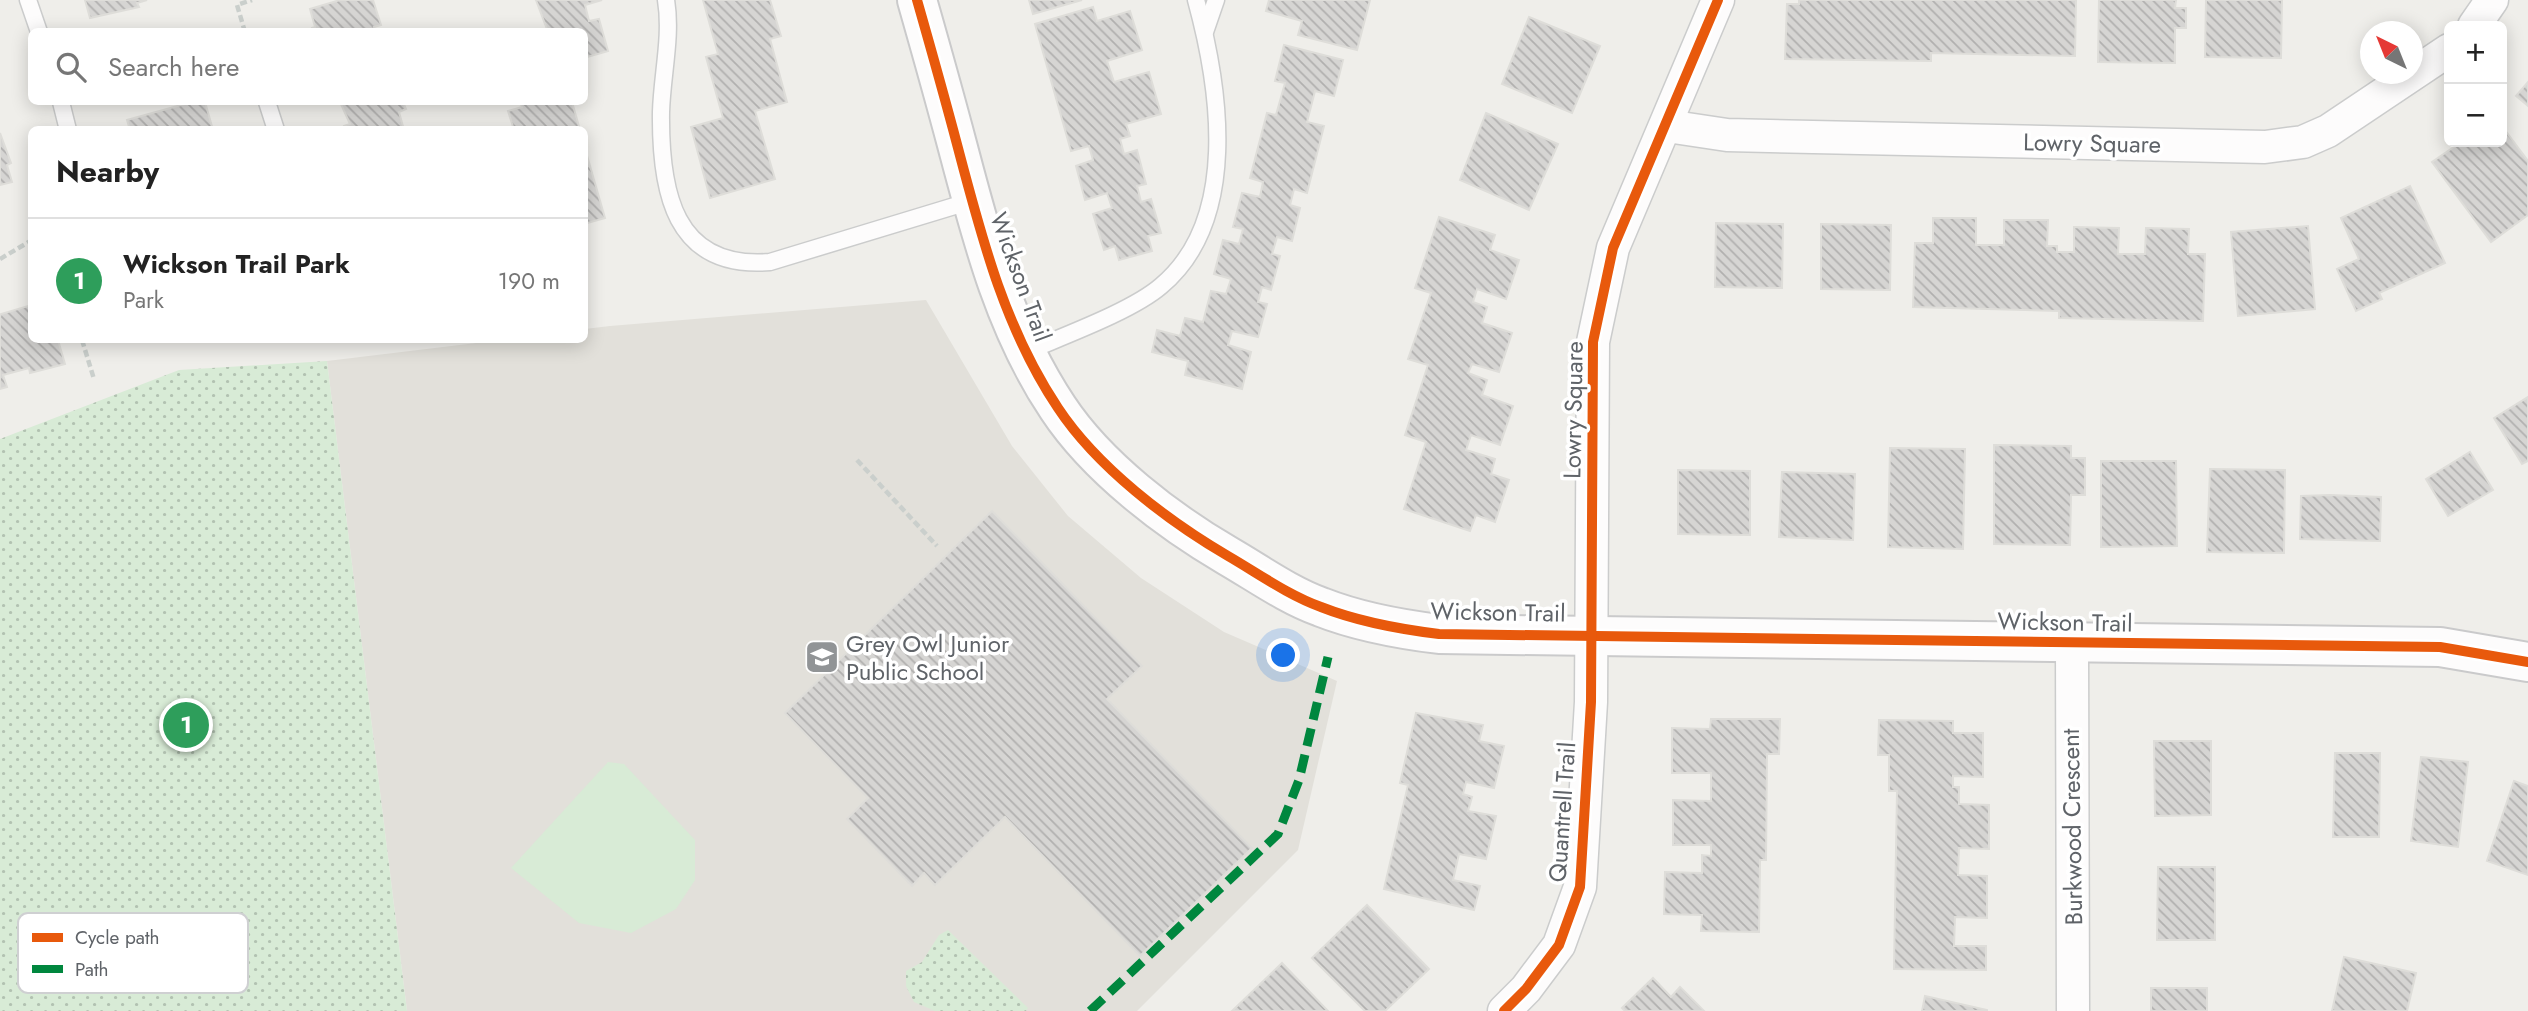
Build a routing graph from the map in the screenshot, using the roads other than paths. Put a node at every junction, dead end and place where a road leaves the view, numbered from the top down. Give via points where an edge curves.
1 (28, 0) edge
2 (666, 0) edge
3 (918, 0) edge
4 (1196, 0) edge
5 (1216, 0) edge
6 (1718, 0) edge
7 (2492, 0) edge
8 (2477, 21) edge
9 (38, 28) edge
10 (1205, 32) junction
11 (2444, 53) edge
12 (62, 105) edge
13 (268, 105) edge
14 (67, 126) edge
15 (275, 126) edge
16 (1667, 126) junction
17 (971, 201) junction
18 (1024, 354) junction
19 (1591, 634) junction
20 (2072, 644) junction
21 (2528, 660) edge
22 (1504, 1011) edge
23 (2073, 1011) edge

1 - 9 lane
2 - 17 lane via 661,113 666,185 677,221 709,253 736,262 770,262
3 - 17 street, Wickson Trail
4 - 10 lane
5 - 10 lane
6 - 16 street, Lowry Square
7 - 8 street
10 - 18 lane via 1215,79 1217,135 1212,193 1201,236 1181,267 1159,288
11 - 16 street, Lowry Square via 2328,131 2303,142 2265,147 1727,135
12 - 14 lane
13 - 15 lane
16 - 19 street, Lowry Square via 1640,178 1613,248 1593,342
17 - 18 street, Wickson Trail via 1007,316
18 - 19 street, Wickson Trail via 1059,411 1117,476 1177,524 1280,588 1321,607 1385,627 1439,634
19 - 20 street, Wickson Trail
19 - 22 street, Quantrell Trail via 1580,887 1559,945
20 - 21 street, Wickson Trail via 2440,648
20 - 23 street, Burkwood Crescent

